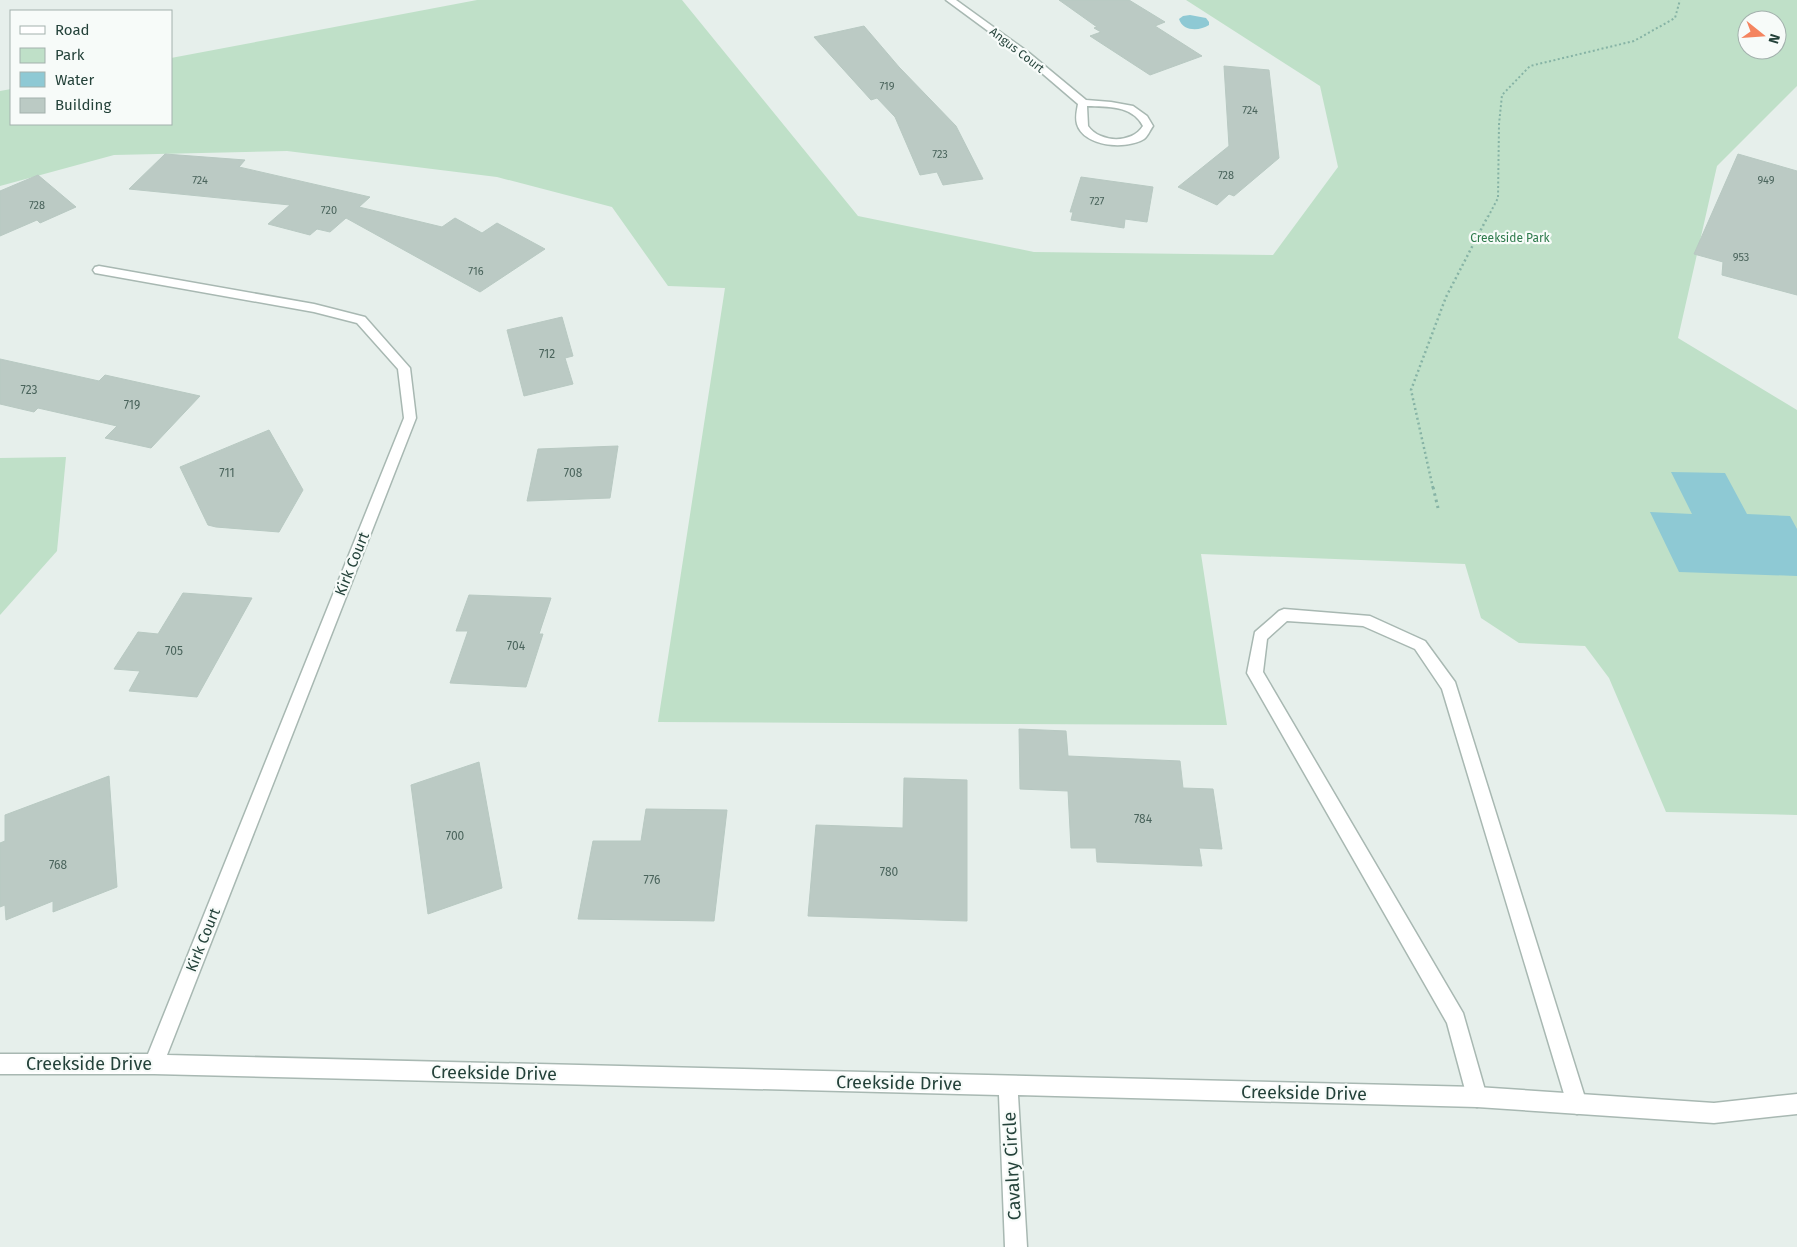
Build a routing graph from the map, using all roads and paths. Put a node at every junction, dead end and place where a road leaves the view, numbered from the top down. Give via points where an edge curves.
1 (950, 0) edge
2 (1680, 0) edge
3 (1083, 103) junction
4 (99, 270) dead end
5 (1438, 508) dead end
6 (0, 1064) edge
7 (154, 1064) junction
8 (1008, 1086) junction
9 (1476, 1097) junction
10 (1577, 1104) junction
11 (1797, 1104) edge
12 (1016, 1247) edge

1 - 3 street, Angus Court via 1024,54
2 - 5 path via 1675,18 1634,41 1530,66 1502,95 1498,198 1446,297 1411,390
3 - 3 street via 1081,119 1084,128 1095,137 1129,140 1143,135 1148,126 1145,117 1134,110 1118,105
4 - 7 street, Kirk Court via 314,308 361,320 404,368 410,418
6 - 7 street, Creekside Drive
7 - 8 street, Creekside Drive
8 - 9 street, Creekside Drive
8 - 12 street, Cavalry Circle
9 - 10 street, Creekside Drive
9 - 10 street via 1456,1020 1255,673 1260,636 1284,615 1366,620 1420,645 1449,687
10 - 11 street, Creekside Drive via 1714,1113

